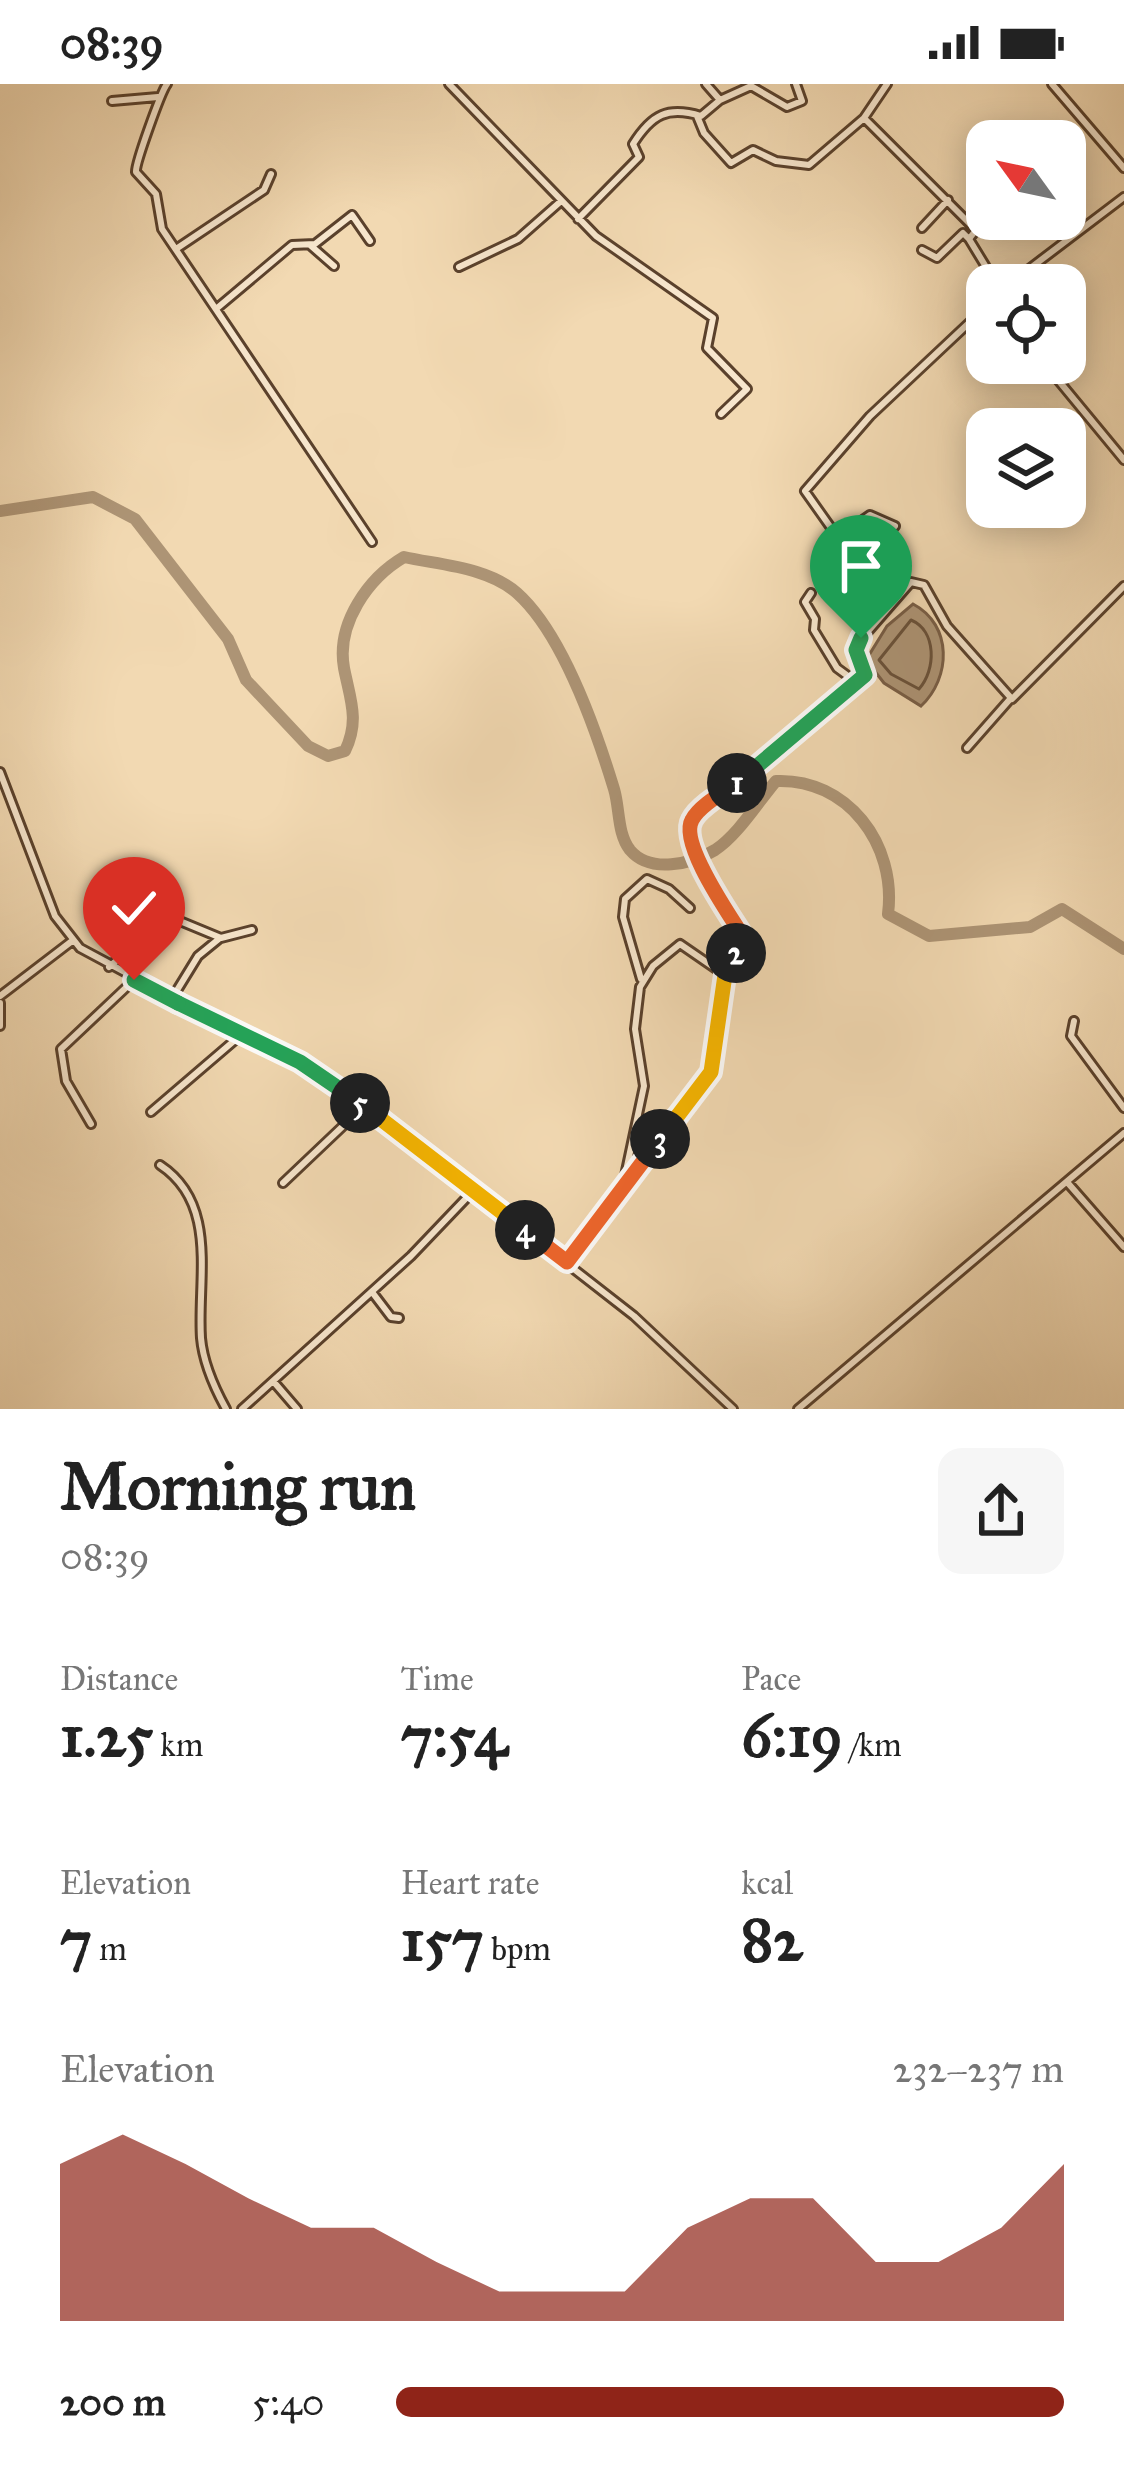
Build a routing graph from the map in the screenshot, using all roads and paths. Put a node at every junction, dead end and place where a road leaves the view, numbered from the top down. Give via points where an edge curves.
1 (166, 84) edge
2 (448, 84) edge
3 (706, 84) edge
4 (796, 84) edge
5 (887, 84) edge
6 (1052, 84) edge
7 (158, 97) junction
8 (721, 100) junction
9 (112, 101) dead end
10 (698, 116) junction
11 (864, 118) junction
12 (1124, 168) edge
13 (271, 174) dead end
14 (1124, 197) edge
15 (948, 200) junction
16 (561, 201) junction
17 (578, 219) junction
18 (966, 219) edge
19 (922, 228) dead end
20 (966, 236) edge
21 (370, 241) dead end
22 (307, 243) junction
23 (176, 249) junction
24 (922, 250) dead end
25 (1036, 264) edge
26 (334, 266) dead end
27 (459, 267) dead end
28 (216, 309) junction
29 (966, 326) edge
30 (1061, 384) edge
31 (721, 414) dead end
32 (1124, 460) edge
33 (836, 538) junction
34 (372, 542) dead end
35 (856, 569) junction
36 (1124, 586) edge
37 (811, 593) dead end
38 (887, 607) junction
39 (856, 682) junction
40 (1011, 698) junction
41 (968, 748) dead end
42 (0, 772) edge
43 (690, 908) dead end
44 (252, 931) dead end
45 (220, 938) junction
46 (72, 941) junction
47 (109, 968) junction
48 (725, 975) junction
49 (134, 980) junction
50 (642, 983) junction
51 (0, 1000) edge
52 (171, 1000) junction
53 (1073, 1021) dead end
54 (0, 1026) edge
55 (242, 1034) junction
56 (364, 1106) junction
57 (1124, 1108) edge
58 (151, 1112) dead end
59 (91, 1124) dead end
60 (1124, 1133) edge
61 (160, 1165) dead end
62 (1067, 1182) junction
63 (283, 1183) dead end
64 (622, 1188) junction
65 (474, 1190) junction
66 (1124, 1247) edge
67 (567, 1262) junction
68 (372, 1292) junction
69 (399, 1318) dead end
70 (273, 1381) junction
71 (226, 1409) edge
72 (242, 1409) edge
73 (297, 1409) edge
74 (733, 1409) edge
75 (798, 1409) edge

1 - 7 street
2 - 16 street
3 - 8 street
4 - 8 street via 797,105 751,86
5 - 11 street
6 - 12 street
7 - 9 street
7 - 23 street via 134,167 156,194 158,220
8 - 10 street
10 - 11 street via 731,163 753,150 808,165
10 - 17 street via 678,109 651,118 633,144 639,157
11 - 15 street
13 - 23 street via 264,190
14 - 25 street
15 - 18 street
15 - 19 street
16 - 17 street
16 - 27 street via 518,238
17 - 31 street via 713,318 707,348 747,389
20 - 24 street via 940,257
21 - 22 street via 353,215
22 - 26 street
22 - 28 street via 292,245
23 - 28 street
28 - 34 street
29 - 33 street via 805,491
30 - 32 street
33 - 35 street
33 - 35 street via 870,515 896,526
35 - 38 street
36 - 40 street
37 - 39 street via 805,602 814,630
38 - 39 street via 857,644 866,670
38 - 40 street via 911,582 924,585 947,626
39 - 48 street via 694,816 689,830 701,866 743,939
40 - 41 street
42 - 46 street
43 - 50 street via 647,880 625,899
44 - 45 street
45 - 47 street via 183,920 166,921
45 - 52 street via 198,956
46 - 47 street
46 - 51 street
47 - 49 street
48 - 50 street via 680,944
48 - 64 street via 707,1082
49 - 52 street
49 - 59 street via 61,1049 66,1081
50 - 64 street via 634,1029 644,1086
51 - 54 street
52 - 55 street
53 - 57 street via 1071,1036
55 - 56 street
55 - 58 street
56 - 63 street
56 - 65 street
60 - 62 street
61 - 71 street via 198,1211 201,1340
62 - 66 street
62 - 75 street
64 - 67 street
65 - 67 street
65 - 68 street
67 - 74 street
68 - 69 street
68 - 70 street
70 - 72 street
70 - 73 street

